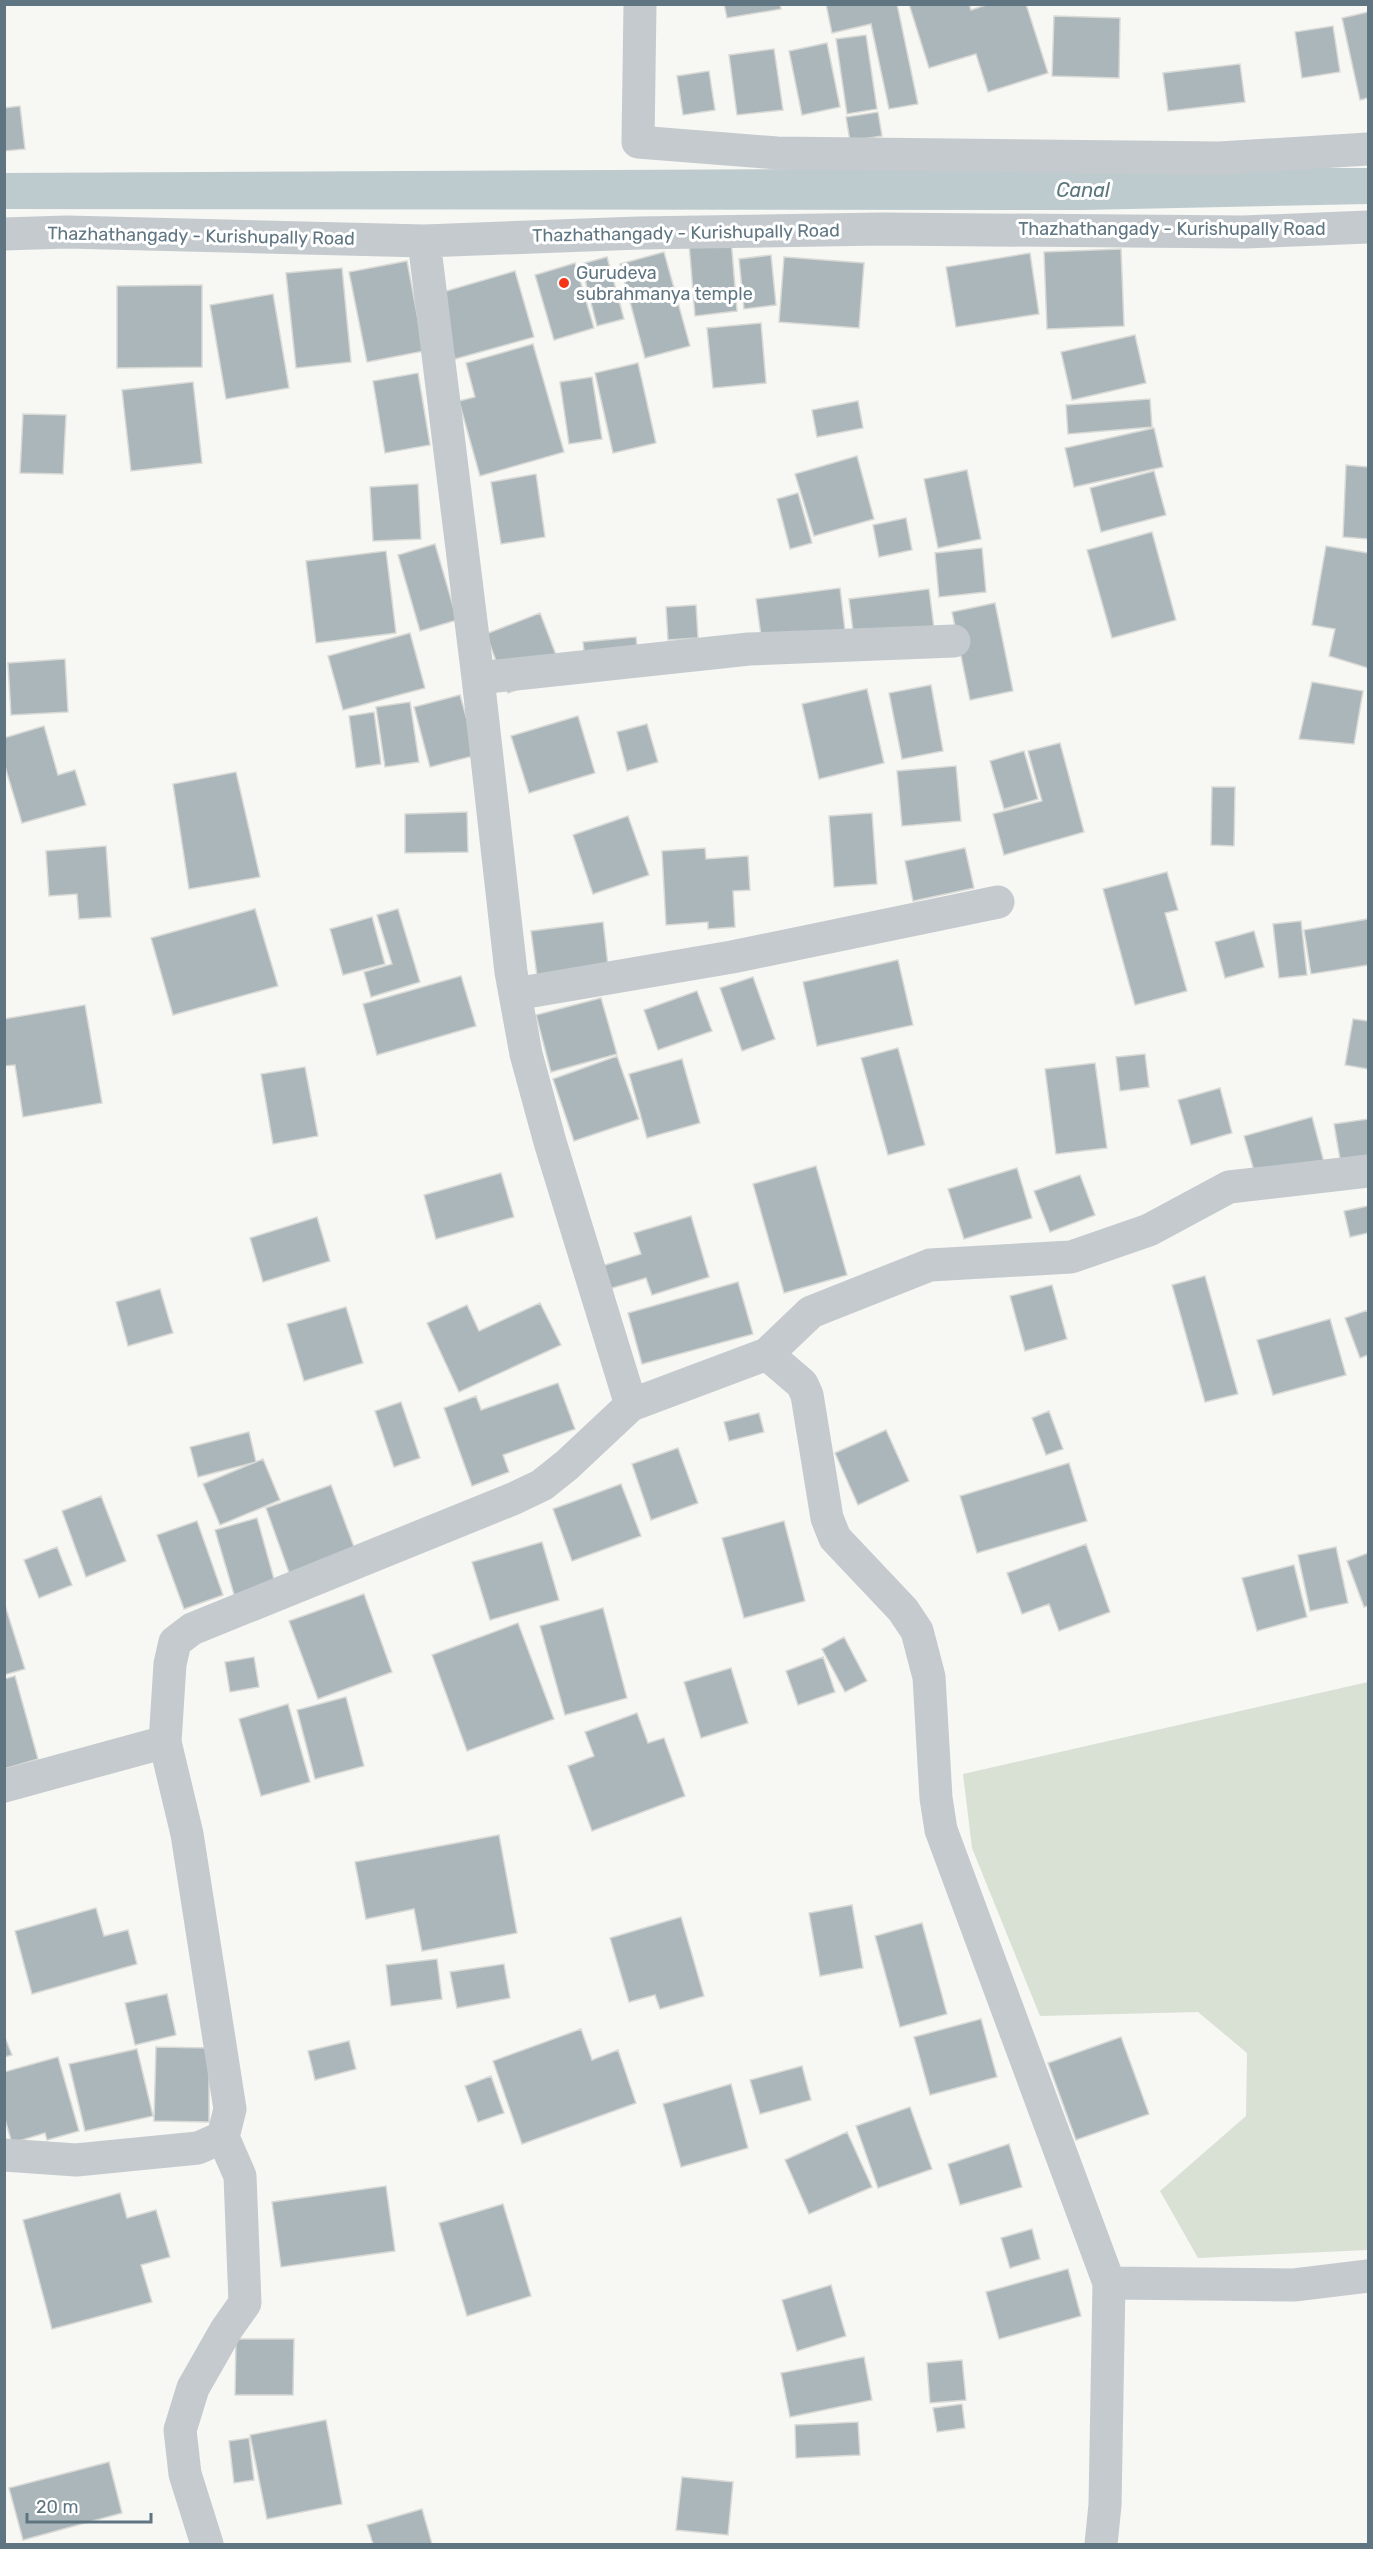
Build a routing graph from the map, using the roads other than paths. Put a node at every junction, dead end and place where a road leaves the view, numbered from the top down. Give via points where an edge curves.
1 (640, 4) edge
2 (1368, 149) edge
3 (1368, 228) edge
4 (4, 234) edge
5 (424, 241) junction
6 (954, 641) dead end
7 (478, 678) junction
8 (998, 902) dead end
9 (515, 994) junction
10 (1368, 1172) edge
11 (768, 1354) junction
12 (631, 1405) junction
13 (165, 1742) junction
14 (4, 1786) edge
15 (223, 2137) junction
16 (4, 2155) edge
17 (1368, 2276) edge
18 (1109, 2283) junction
19 (207, 2544) edge
20 (1101, 2544) edge

1 - 2 street via 638,142 777,153 1219,158
3 - 5 street, Thazhathangady - Kurishupally Road via 1244,232 882,229
4 - 5 street, Thazhathangady - Kurishupally Road via 68,232
5 - 7 street
6 - 7 street via 749,650
7 - 9 street
8 - 9 street via 732,957
9 - 12 street via 526,1054 550,1142
10 - 11 street via 1229,1187 1149,1230 1071,1257 930,1264 811,1312
11 - 12 street
11 - 18 street via 802,1384 807,1395 827,1518 835,1538 903,1610 917,1631 929,1677 941,1830
12 - 13 street via 542,1485 192,1629 175,1642
13 - 14 street
13 - 15 street via 187,1834 230,2109
15 - 16 street via 198,2148 76,2160
15 - 19 street via 240,2176 245,2303 193,2388 180,2430 185,2474
17 - 18 street via 1294,2285
18 - 20 street

